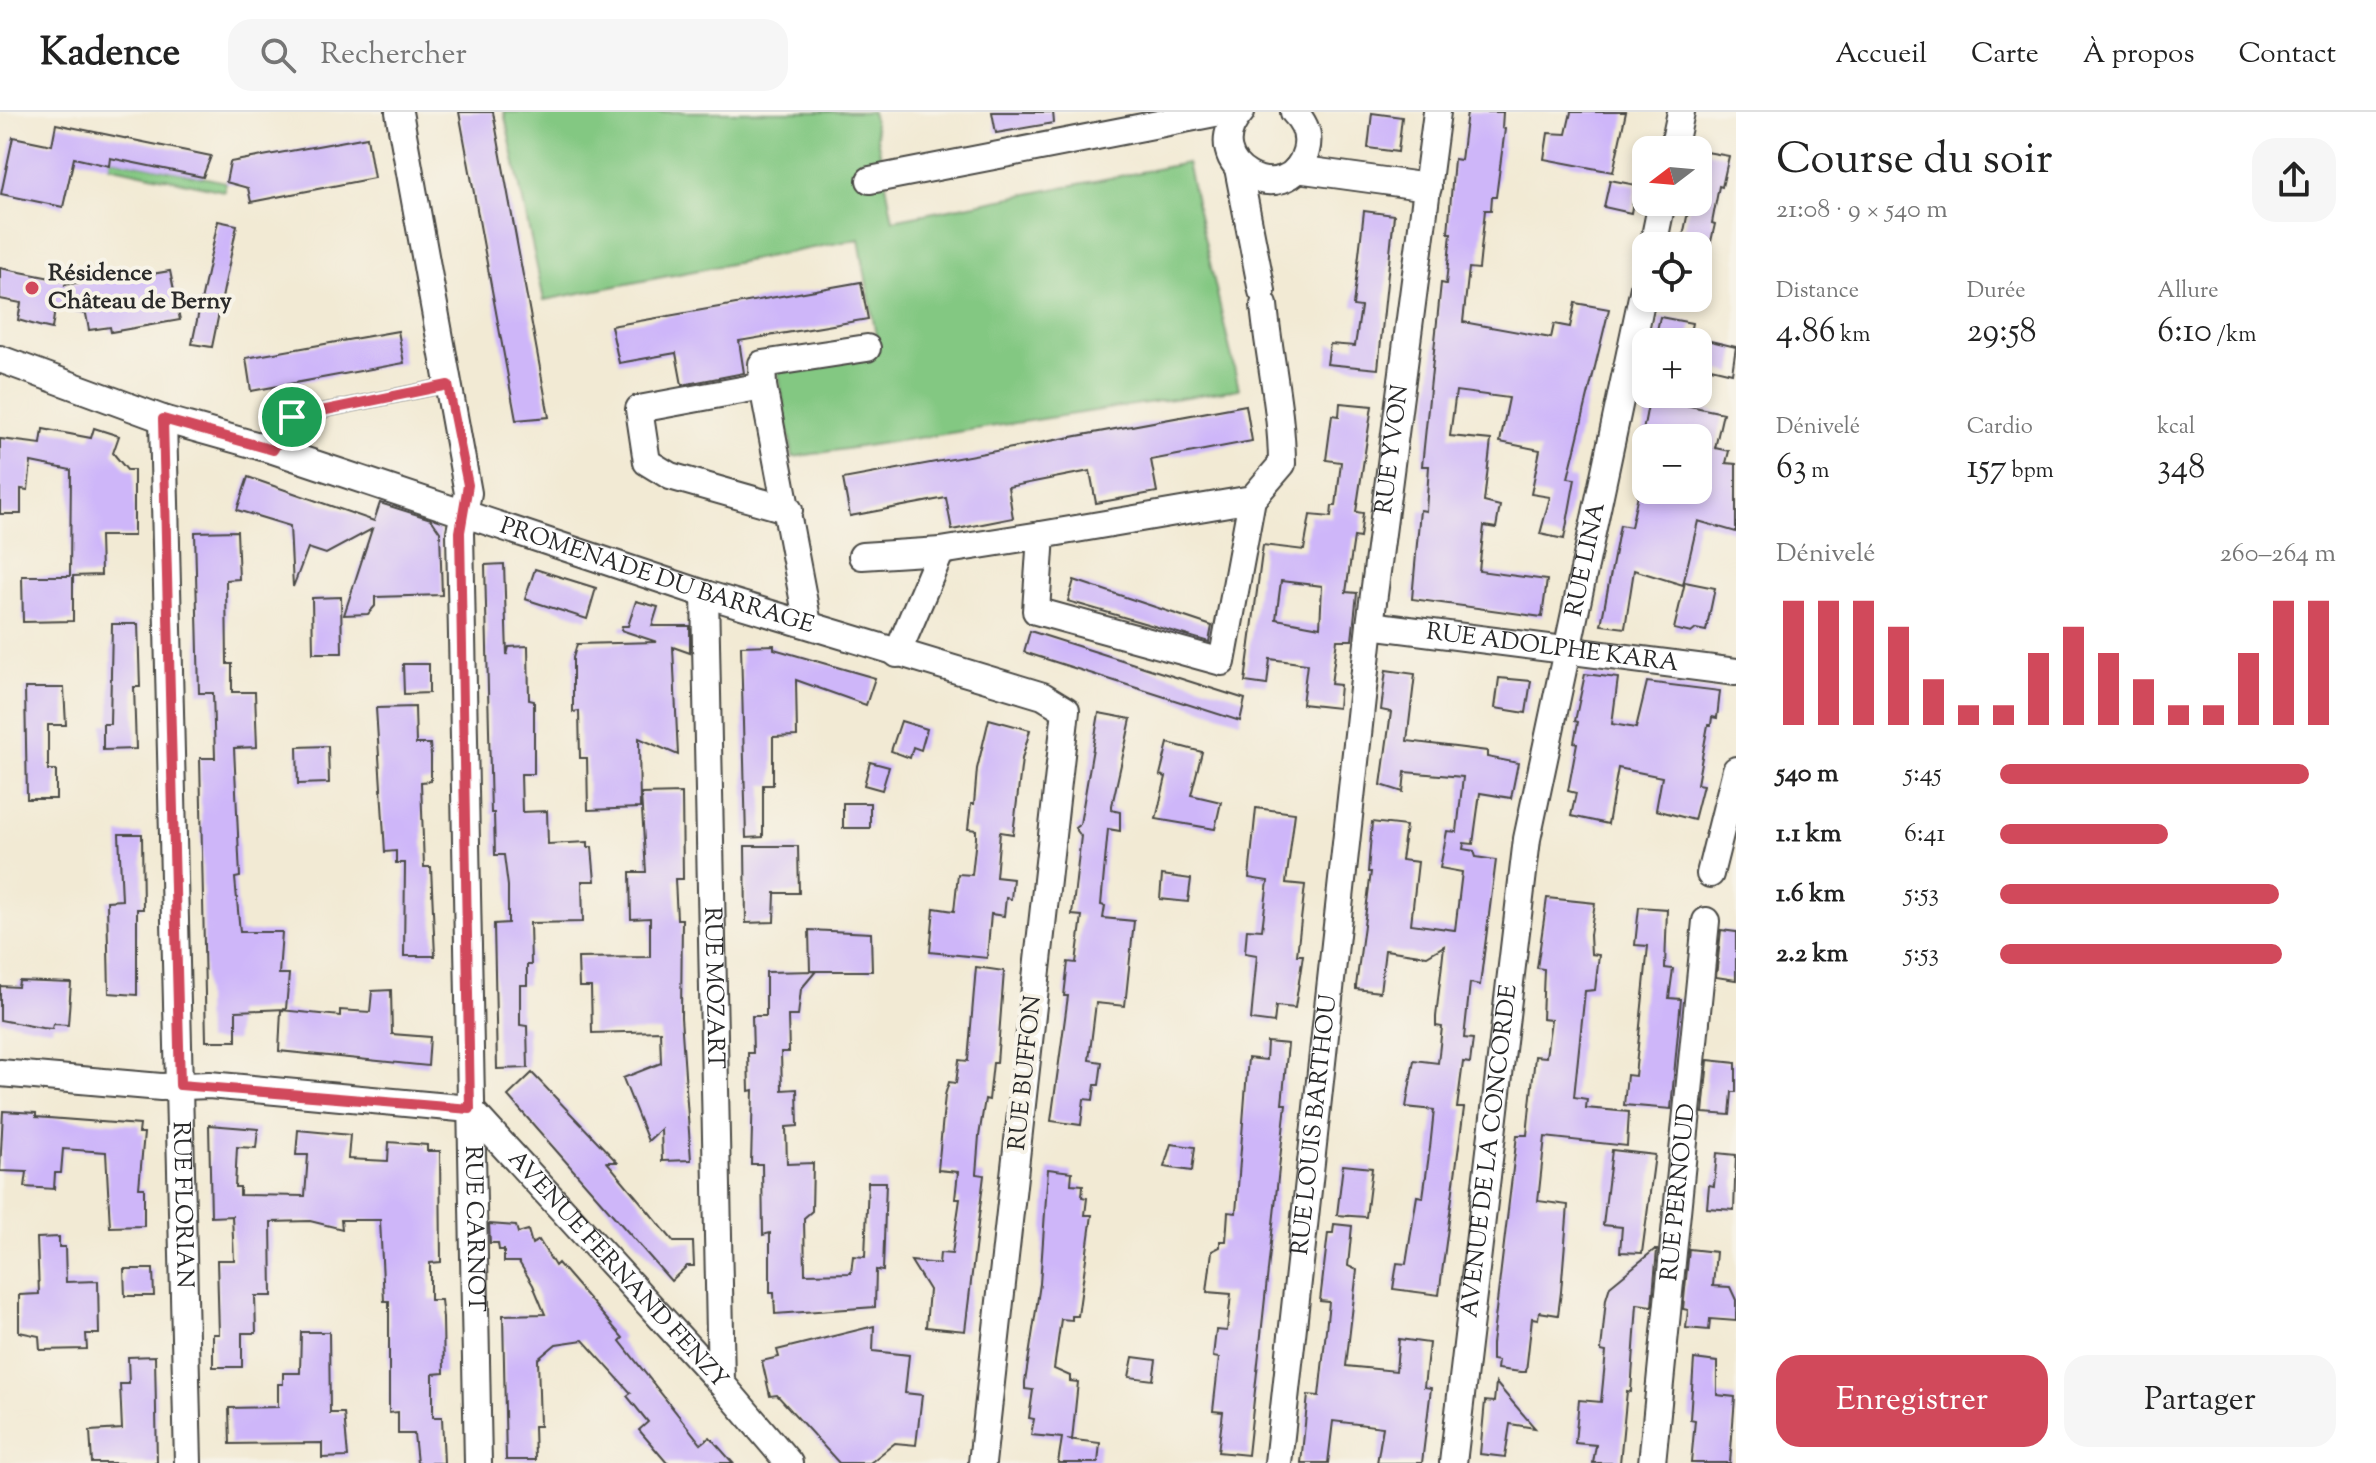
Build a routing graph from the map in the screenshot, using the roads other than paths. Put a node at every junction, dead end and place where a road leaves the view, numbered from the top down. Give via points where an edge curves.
1 (399, 112) edge
2 (1220, 112) edge
3 (1241, 112) edge
4 (1294, 112) edge
5 (1437, 112) edge
6 (1681, 112) edge
7 (1676, 136) edge
8 (1238, 168) junction
9 (1297, 169) junction
10 (870, 180) dead end
11 (1428, 187) junction
12 (1639, 312) edge
13 (867, 348) dead end
14 (0, 359) edge
15 (448, 385) junction
16 (763, 386) junction
17 (163, 419) junction
18 (273, 450) junction
19 (1252, 499) junction
20 (789, 510) junction
21 (464, 514) junction
22 (1041, 535) junction
23 (941, 551) junction
24 (862, 556) dead end
25 (705, 594) junction
26 (808, 624) junction
27 (1370, 625) junction
28 (1568, 650) junction
29 (897, 654) junction
30 (1736, 672) edge
31 (1043, 696) joint
32 (1736, 770) edge
33 (1351, 789) joint
34 (1527, 839) joint
35 (1710, 874) dead end
36 (1706, 921) dead end
37 (0, 1073) edge
38 (180, 1085) junction
39 (470, 1109) junction
40 (721, 1383) junction
41 (188, 1463) edge
42 (478, 1463) edge
43 (789, 1463) edge
44 (982, 1463) edge
45 (1278, 1463) edge
46 (1453, 1463) edge
47 (1652, 1463) edge

1 - 15 street, RUE CARNOT
2 - 10 street
3 - 8 street via 1228,134
4 - 9 street via 1308,144
5 - 11 street, RUE YVON
6 - 7 street
8 - 9 street via 1261,181 1274,181
8 - 19 street via 1282,427 1282,464
9 - 11 street
11 - 27 street, RUE YVON
12 - 28 street, RUE LINA
13 - 16 street via 762,364
14 - 17 street, PROMENADE DU BARRAGE
15 - 18 lane via 292,417
15 - 21 street, RUE CARNOT via 468,485
16 - 20 street
16 - 20 street via 639,409 647,462 670,476
17 - 18 street, PROMENADE DU BARRAGE
17 - 38 street, RUE FLORIAN
18 - 21 street, PROMENADE DU BARRAGE
19 - 22 street
19 - 22 street via 1222,662 1036,611
20 - 26 street
21 - 25 street, PROMENADE DU BARRAGE
21 - 39 street, RUE CARNOT via 460,532
22 - 23 street
23 - 24 street
23 - 29 street
25 - 26 street, PROMENADE DU BARRAGE
25 - 40 street, RUE MOZART
26 - 29 street, PROMENADE DU BARRAGE
27 - 28 street, RUE ADOLPHE KARA
27 - 33 street, RUE YVON
28 - 30 street, RUE ADOLPHE KARA
28 - 34 street, RUE LINA
29 - 31 street, PROMENADE DU BARRAGE
31 - 44 street, RUE BUFFON via 1066,710
32 - 35 street
33 - 45 street, RUE LOUIS BARTHOU
34 - 46 street, AVENUE DE LA CONCORDE
36 - 47 street, RUE PERNOUD
37 - 38 street
38 - 39 street
38 - 41 street, RUE FLORIAN
39 - 40 street, AVENUE FERNAND FENZY
39 - 42 street, RUE CARNOT
40 - 43 street, AVENUE FERNAND FENZY

